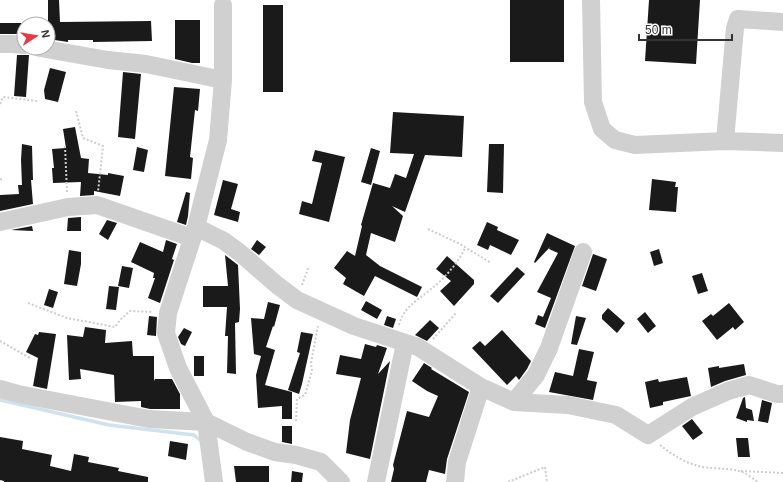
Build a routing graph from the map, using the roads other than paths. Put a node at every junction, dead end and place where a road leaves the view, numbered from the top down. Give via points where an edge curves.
1 (590, 0) edge
2 (223, 5) dead end
3 (783, 22) edge
4 (0, 44) edge
5 (16, 45) edge
6 (56, 51) edge
7 (223, 80) junction
8 (724, 142) junction
9 (783, 143) edge
10 (0, 222) edge
11 (194, 232) junction
12 (583, 252) dead end
13 (401, 342) junction
14 (481, 387) junction
15 (0, 389) edge
16 (783, 394) edge
17 (514, 402) junction
18 (206, 422) junction
19 (214, 482) edge
20 (342, 482) edge
21 (376, 482) edge
22 (455, 482) edge

1 - 8 street via 593,102 602,129 615,140 635,145
2 - 7 street
3 - 8 street via 738,19
4 - 5 street
6 - 7 street via 146,64
7 - 11 street via 218,140
8 - 9 street
10 - 11 street via 68,207 97,205
11 - 13 street via 224,241 297,300 354,326
11 - 18 street via 168,314 166,333 178,368
12 - 17 street via 549,348 536,375
13 - 14 street via 422,350
13 - 21 street
14 - 17 street
14 - 22 street via 457,462
15 - 18 street via 149,419
16 - 17 street via 749,385 728,391 692,407 648,435 616,415 568,405
18 - 19 street
18 - 20 street via 246,442 275,452 321,462

